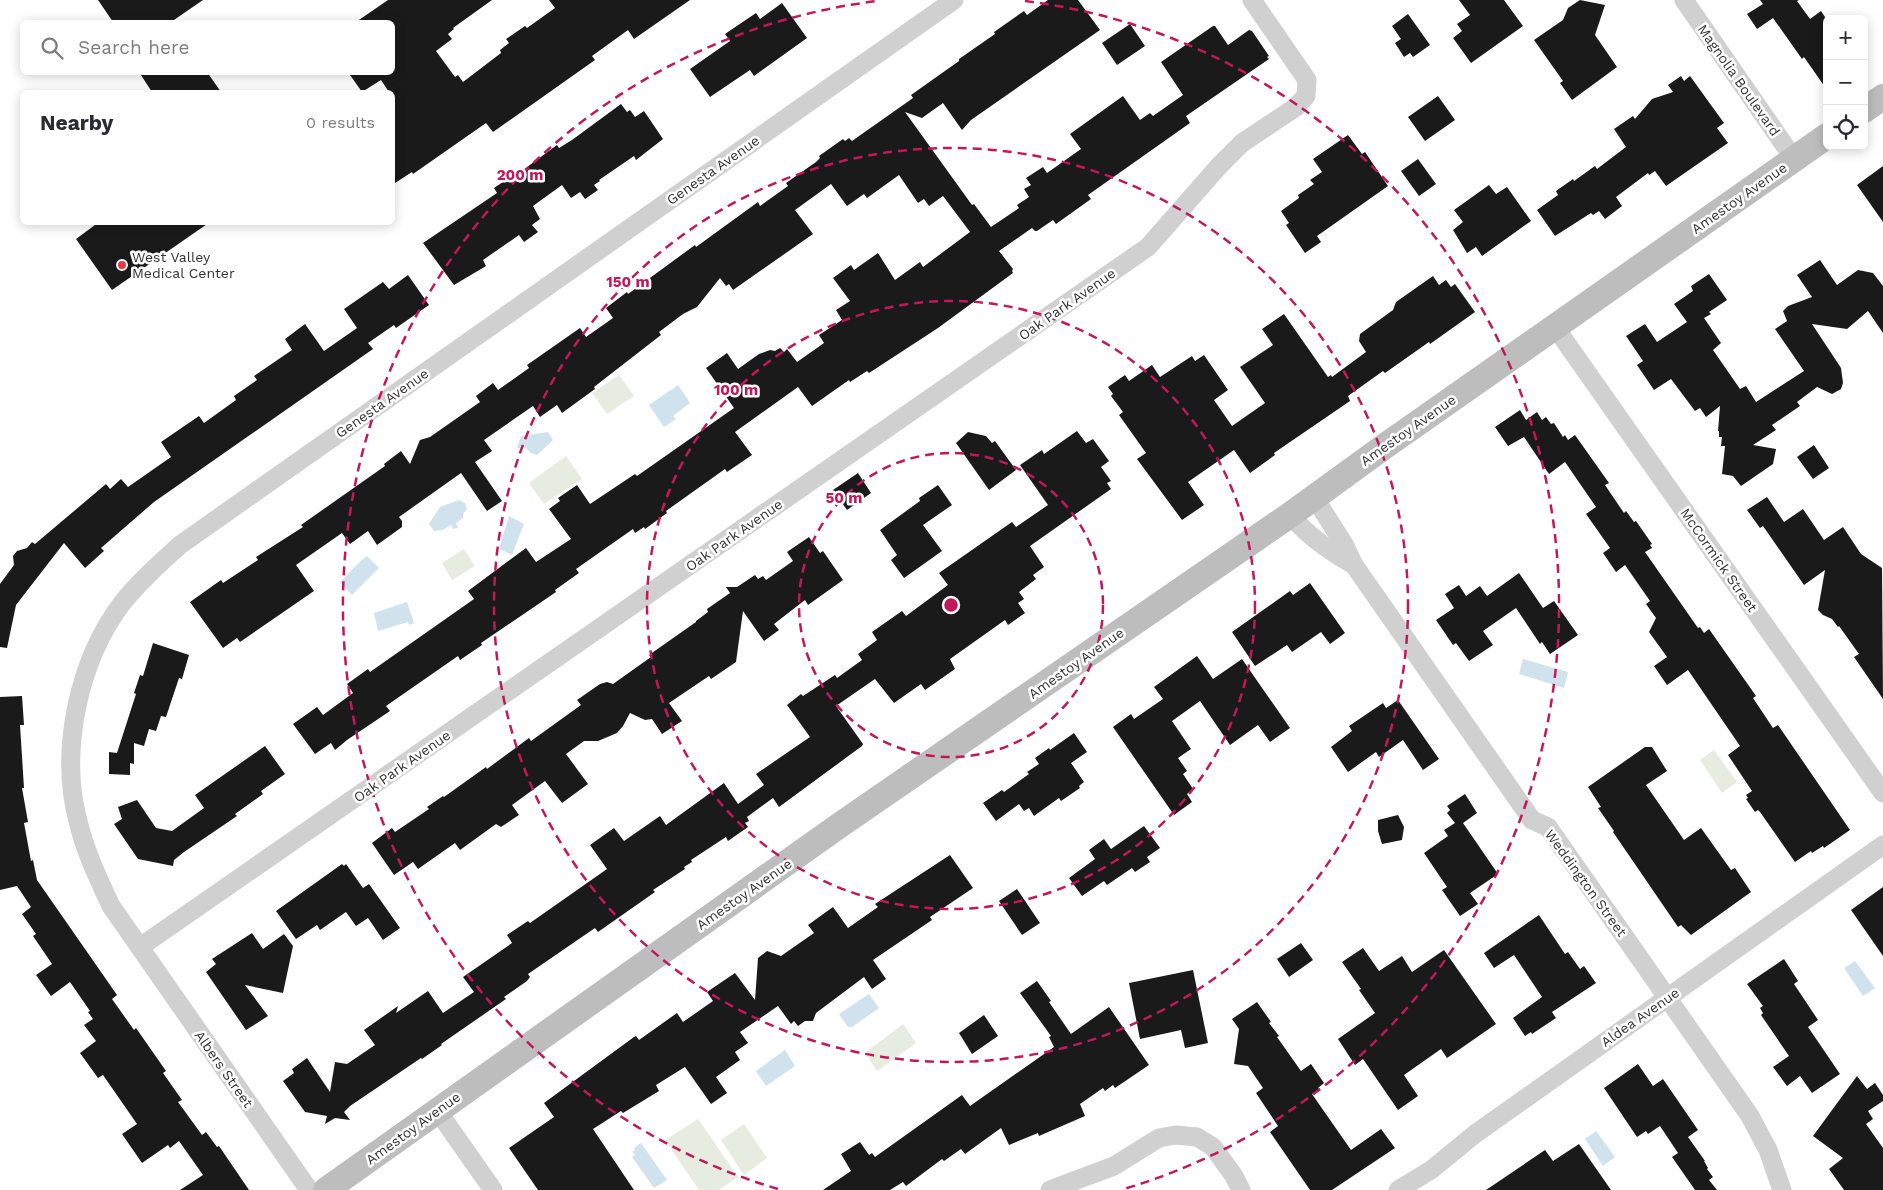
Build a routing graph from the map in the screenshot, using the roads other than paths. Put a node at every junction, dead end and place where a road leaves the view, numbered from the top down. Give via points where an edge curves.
1 (954, 0) edge
2 (1252, 0) edge
3 (1684, 0) edge
4 (1883, 97) edge
5 (1868, 107) edge
6 (1823, 139) edge
7 (1794, 159) junction
8 (1555, 327) junction
9 (1314, 497) junction
10 (1290, 515) junction
11 (1354, 565) junction
12 (1883, 793) edge
13 (1883, 845) edge
14 (140, 947) junction
15 (1668, 998) junction
16 (438, 1110) junction
17 (309, 1190) edge
18 (326, 1190) edge
19 (493, 1190) edge
20 (1050, 1190) edge
21 (1241, 1190) edge
22 (1398, 1190) edge
23 (1782, 1190) edge

1 - 14 street, Genesta Avenue via 180,545 123,602 101,637 82,680 73,727 72,781 78,821 94,868 111,906
2 - 14 street, Oak Park Avenue via 1307,80 1306,96 1296,107 1242,143 1148,247
3 - 7 street, Magnolia Boulevard
4 - 5 street
6 - 7 street, Amestoy Avenue
7 - 8 street, Amestoy Avenue
8 - 9 street, Amestoy Avenue
8 - 12 street, McCormick Street
9 - 10 street, Amestoy Avenue
9 - 11 street, Weddington Street
10 - 11 street, Weddington Street via 1304,531
10 - 16 street, Amestoy Avenue via 840,825
11 - 15 street, Weddington Street via 1532,820 1548,827
13 - 15 street, Aldea Avenue
14 - 17 street, Albers Street
15 - 22 street, Aldea Avenue via 1475,1134 1431,1170
15 - 23 street, Weddington Street via 1750,1116 1768,1150
16 - 18 street, Amestoy Avenue
16 - 19 street
20 - 21 street via 1114,1166 1159,1138 1176,1135 1197,1137 1213,1147

